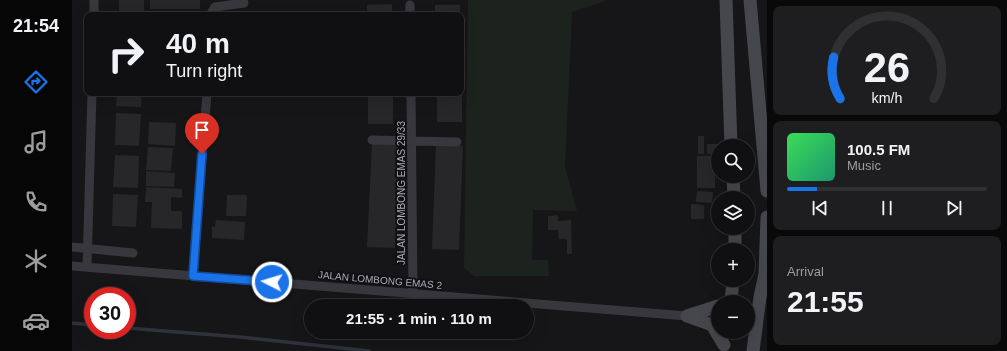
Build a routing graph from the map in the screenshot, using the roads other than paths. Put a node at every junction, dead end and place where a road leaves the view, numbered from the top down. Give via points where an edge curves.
1 (94, 0) edge
2 (726, 0) edge
3 (750, 0) edge
4 (244, 3) dead end
5 (410, 5) dead end
6 (94, 12) edge
7 (212, 12) edge
8 (410, 12) edge
9 (92, 96) edge
10 (207, 96) edge
11 (411, 96) edge
12 (730, 139) edge
13 (372, 140) dead end
14 (412, 141) junction
15 (457, 142) dead end
16 (767, 191) edge
17 (767, 217) edge
18 (72, 247) edge
19 (88, 249) junction
20 (133, 253) dead end
21 (72, 266) edge
22 (87, 267) junction
23 (193, 276) junction
24 (413, 293) junction
25 (764, 301) edge
26 (711, 308) edge
27 (687, 316) junction
28 (767, 332) edge
29 (725, 343) edge
30 (754, 347) edge

1 - 6 street
2 - 12 street
3 - 16 street
4 - 7 street via 215,8
5 - 8 street
9 - 19 street
10 - 23 street
11 - 14 street, JALAN LOMBONG EMAS 29/33
13 - 14 street
14 - 15 street
14 - 24 street, JALAN LOMBONG EMAS 29/33
17 - 25 street
18 - 19 street
19 - 20 street
19 - 22 street
21 - 22 street, JALAN LOMBONG EMAS 2
22 - 23 street, JALAN LOMBONG EMAS 2
23 - 24 street, JALAN LOMBONG EMAS 2
24 - 27 street, JALAN LOMBONG EMAS 2
25 - 30 street
26 - 27 street
27 - 29 street via 712,325
28 - 30 street

